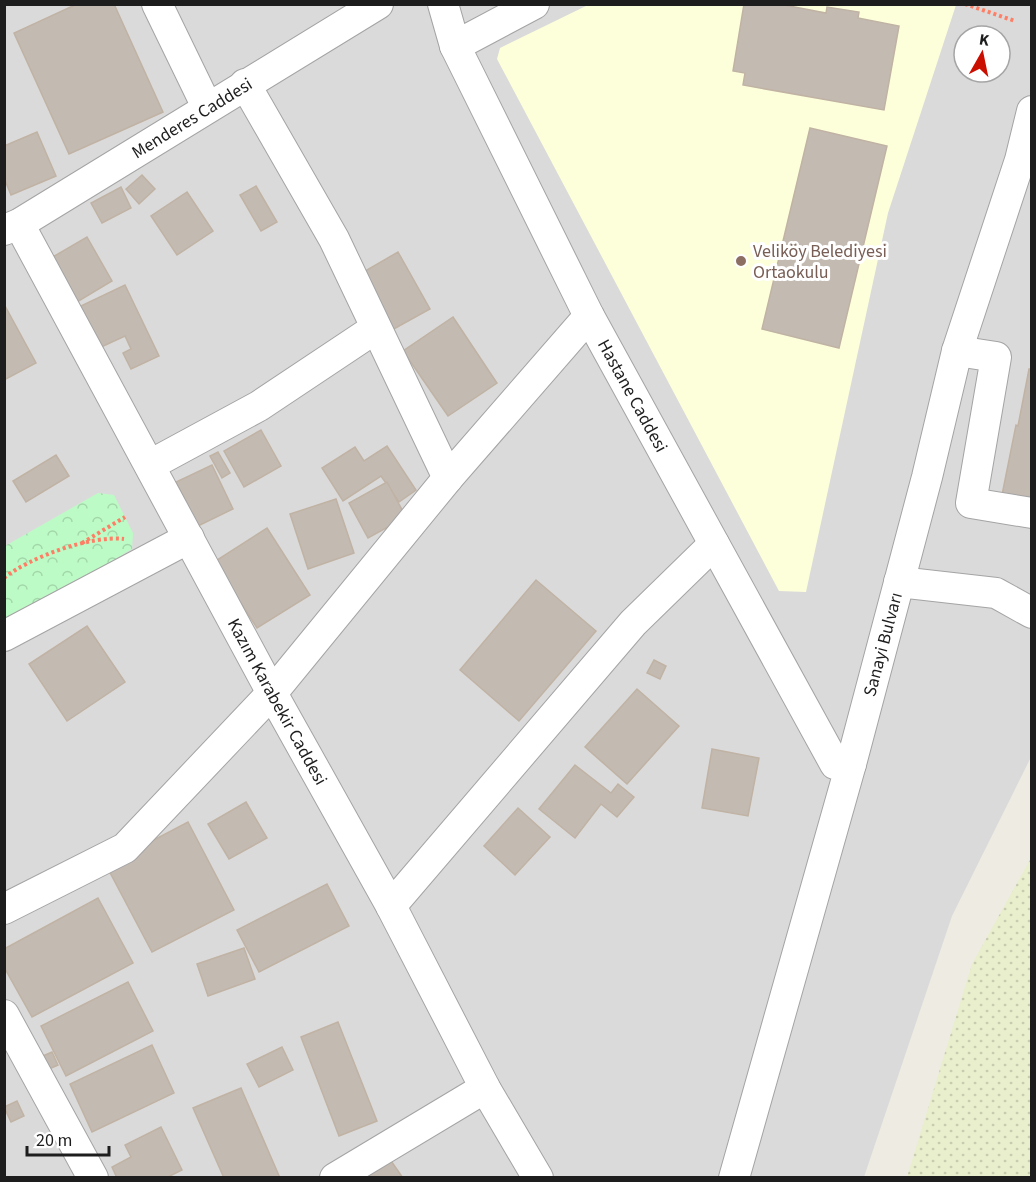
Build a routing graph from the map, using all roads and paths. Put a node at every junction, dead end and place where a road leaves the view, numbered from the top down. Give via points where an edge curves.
1 (157, 4) edge
2 (378, 4) edge
3 (443, 4) edge
4 (534, 4) edge
5 (964, 4) edge
6 (1015, 21) dead end
7 (455, 46) junction
8 (245, 84) junction
9 (207, 107) junction
10 (1032, 111) edge
11 (1026, 162) edge
12 (12, 227) edge
13 (589, 316) junction
14 (376, 327) junction
15 (957, 351) junction
16 (150, 465) junction
17 (927, 477) junction
18 (448, 478) junction
19 (974, 485) junction
20 (1032, 513) edge
21 (125, 517) dead end
22 (189, 538) junction
23 (133, 540) dead end
24 (714, 544) junction
25 (79, 545) junction
26 (4, 578) edge
27 (899, 582) junction
28 (1032, 613) edge
29 (4, 636) edge
30 (272, 693) junction
31 (851, 764) junction
32 (392, 906) junction
33 (4, 909) edge
34 (4, 1015) edge
35 (485, 1088) junction
36 (93, 1178) edge
37 (335, 1178) edge
38 (538, 1178) edge
39 (734, 1178) edge

1 - 9 street
2 - 8 street, Menderes Caddesi
3 - 7 street, Hastane Caddesi
4 - 7 street
5 - 6 path
7 - 13 street, Hastane Caddesi
8 - 9 street, Menderes Caddesi
8 - 14 street via 334,239
9 - 12 street, Menderes Caddesi
10 - 11 street, Sanayi Bulvarı
11 - 15 street, Sanayi Bulvarı
12 - 16 street, Kazım Karabekir Caddesi
13 - 18 street
13 - 24 street, Hastane Caddesi
14 - 16 street via 259,406
14 - 18 street
15 - 17 street, Sanayi Bulvarı
15 - 19 street via 996,357
16 - 22 street, Kazım Karabekir Caddesi
17 - 19 street
17 - 27 street, Sanayi Bulvarı
18 - 30 street
19 - 20 street via 971,503
21 - 25 path
22 - 29 street
22 - 30 street, Kazım Karabekir Caddesi
23 - 25 path via 113,538
24 - 31 street, Hastane Caddesi via 835,764
24 - 32 street via 633,623
25 - 26 path via 40,557
27 - 28 street via 996,593
27 - 31 street, Sanayi Bulvarı
30 - 32 street, Kazım Karabekir Caddesi
30 - 33 street via 125,848
31 - 39 street, Sanayi Bulvarı
32 - 35 street, Kazım Karabekir Caddesi
34 - 36 street
35 - 37 street
35 - 38 street, Kazım Karabekir Caddesi

